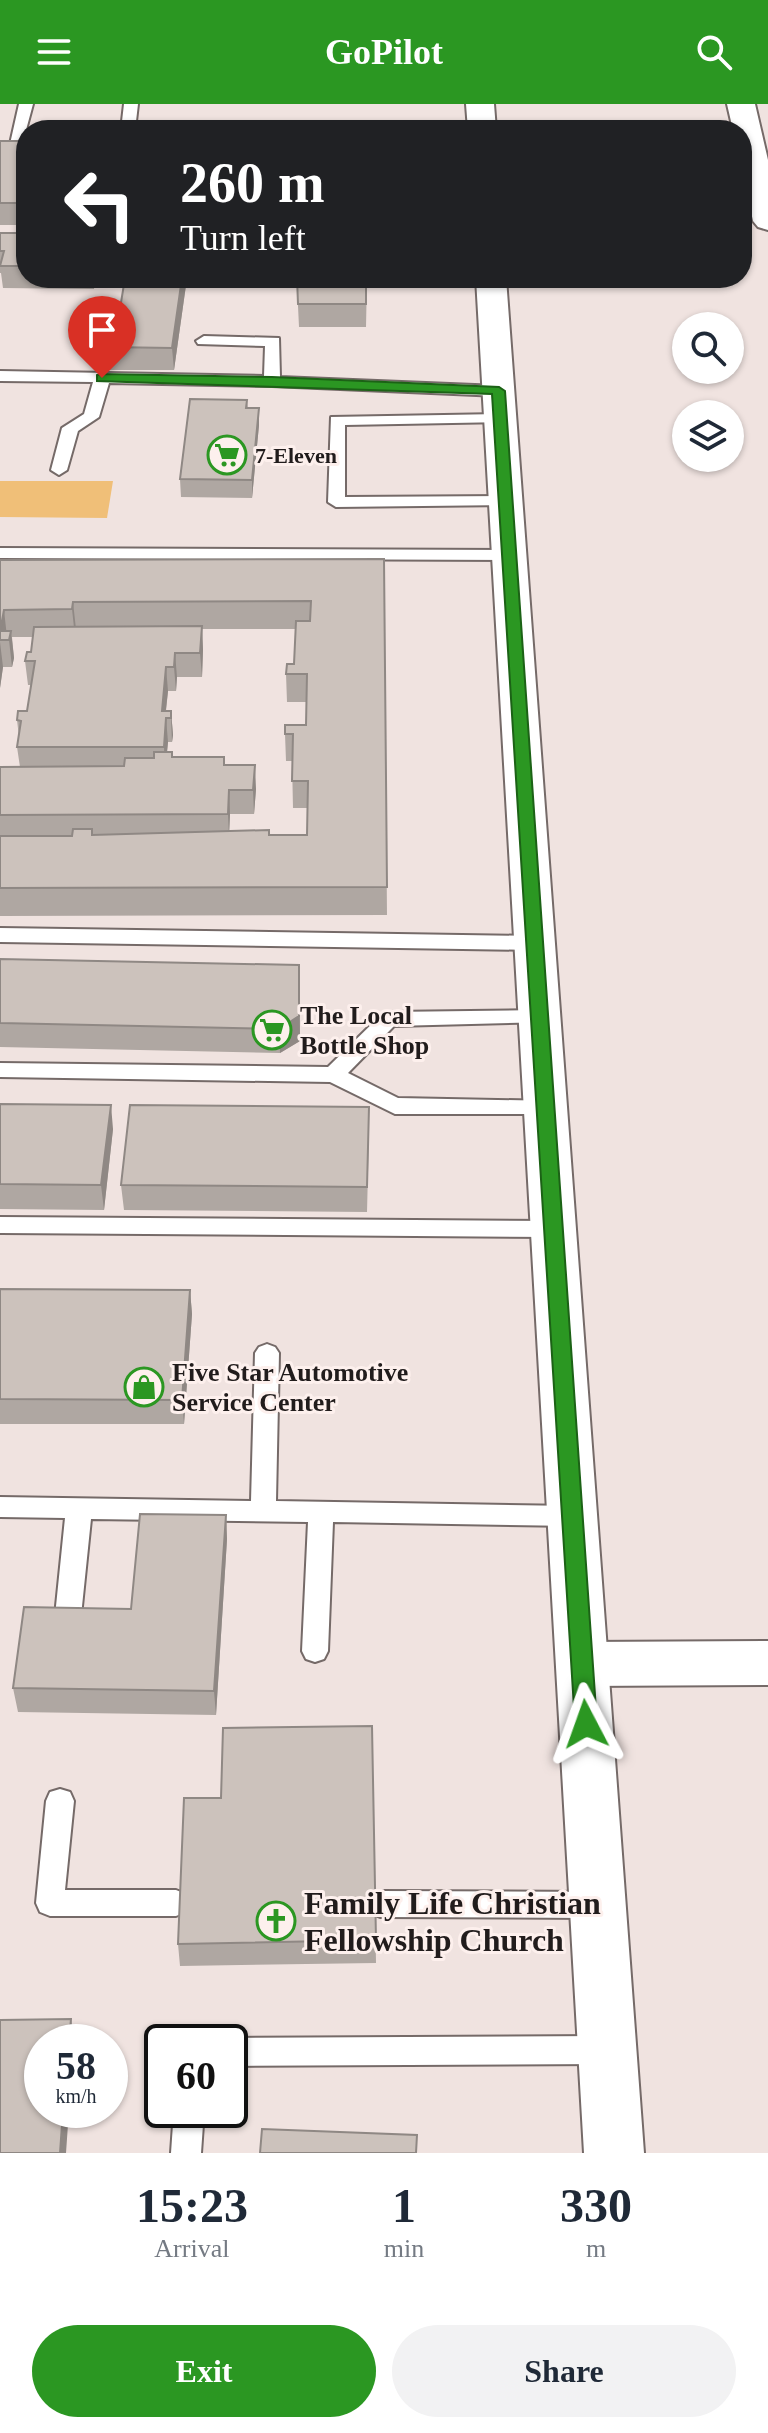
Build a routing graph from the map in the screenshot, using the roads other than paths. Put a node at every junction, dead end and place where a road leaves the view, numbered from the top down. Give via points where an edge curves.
1 (752, 152) edge
2 (768, 221) edge
3 (492, 288) edge
4 (204, 341) dead end
5 (0, 376) edge
6 (102, 378) junction
7 (272, 381) junction
8 (500, 405) junction
9 (59, 470) dead end
10 (506, 501) junction
11 (0, 553) edge
12 (510, 555) junction
13 (0, 935) edge
14 (535, 943) junction
15 (540, 1017) junction
16 (0, 1070) edge
17 (333, 1075) junction
18 (546, 1106) junction
19 (0, 1225) edge
20 (554, 1229) junction
21 (267, 1353) dead end
22 (0, 1507) edge
23 (79, 1508) junction
24 (263, 1511) junction
25 (321, 1512) junction
26 (573, 1516) junction
27 (68, 1616) edge
28 (315, 1651) dead end
29 (768, 1663) edge
30 (583, 1664) junction
31 (60, 1801) dead end
32 (176, 1903) edge
33 (380, 1904) dead end
34 (597, 1905) junction
35 (606, 2050) junction
36 (248, 2052) edge
37 (188, 2128) edge
38 (186, 2153) edge
39 (614, 2153) edge

1 - 2 main road
3 - 8 main road
4 - 7 lane via 273,341
5 - 6 lane
6 - 7 lane
6 - 9 lane via 91,417 70,428
7 - 8 lane
8 - 10 main road
8 - 10 lane via 337,420 336,502
10 - 12 main road
11 - 12 lane
12 - 14 main road
13 - 14 lane
14 - 15 main road
15 - 17 lane via 389,1019
15 - 18 main road
16 - 17 lane
17 - 18 lane via 395,1106
18 - 20 main road
19 - 20 lane
20 - 26 main road
21 - 24 lane
22 - 23 lane
23 - 24 lane
23 - 27 lane
24 - 25 lane
25 - 26 lane
25 - 28 lane
26 - 30 main road
29 - 30 main road
30 - 34 main road
31 - 32 lane via 50,1903
33 - 34 lane
34 - 35 main road
35 - 36 lane
35 - 39 main road
37 - 38 lane

